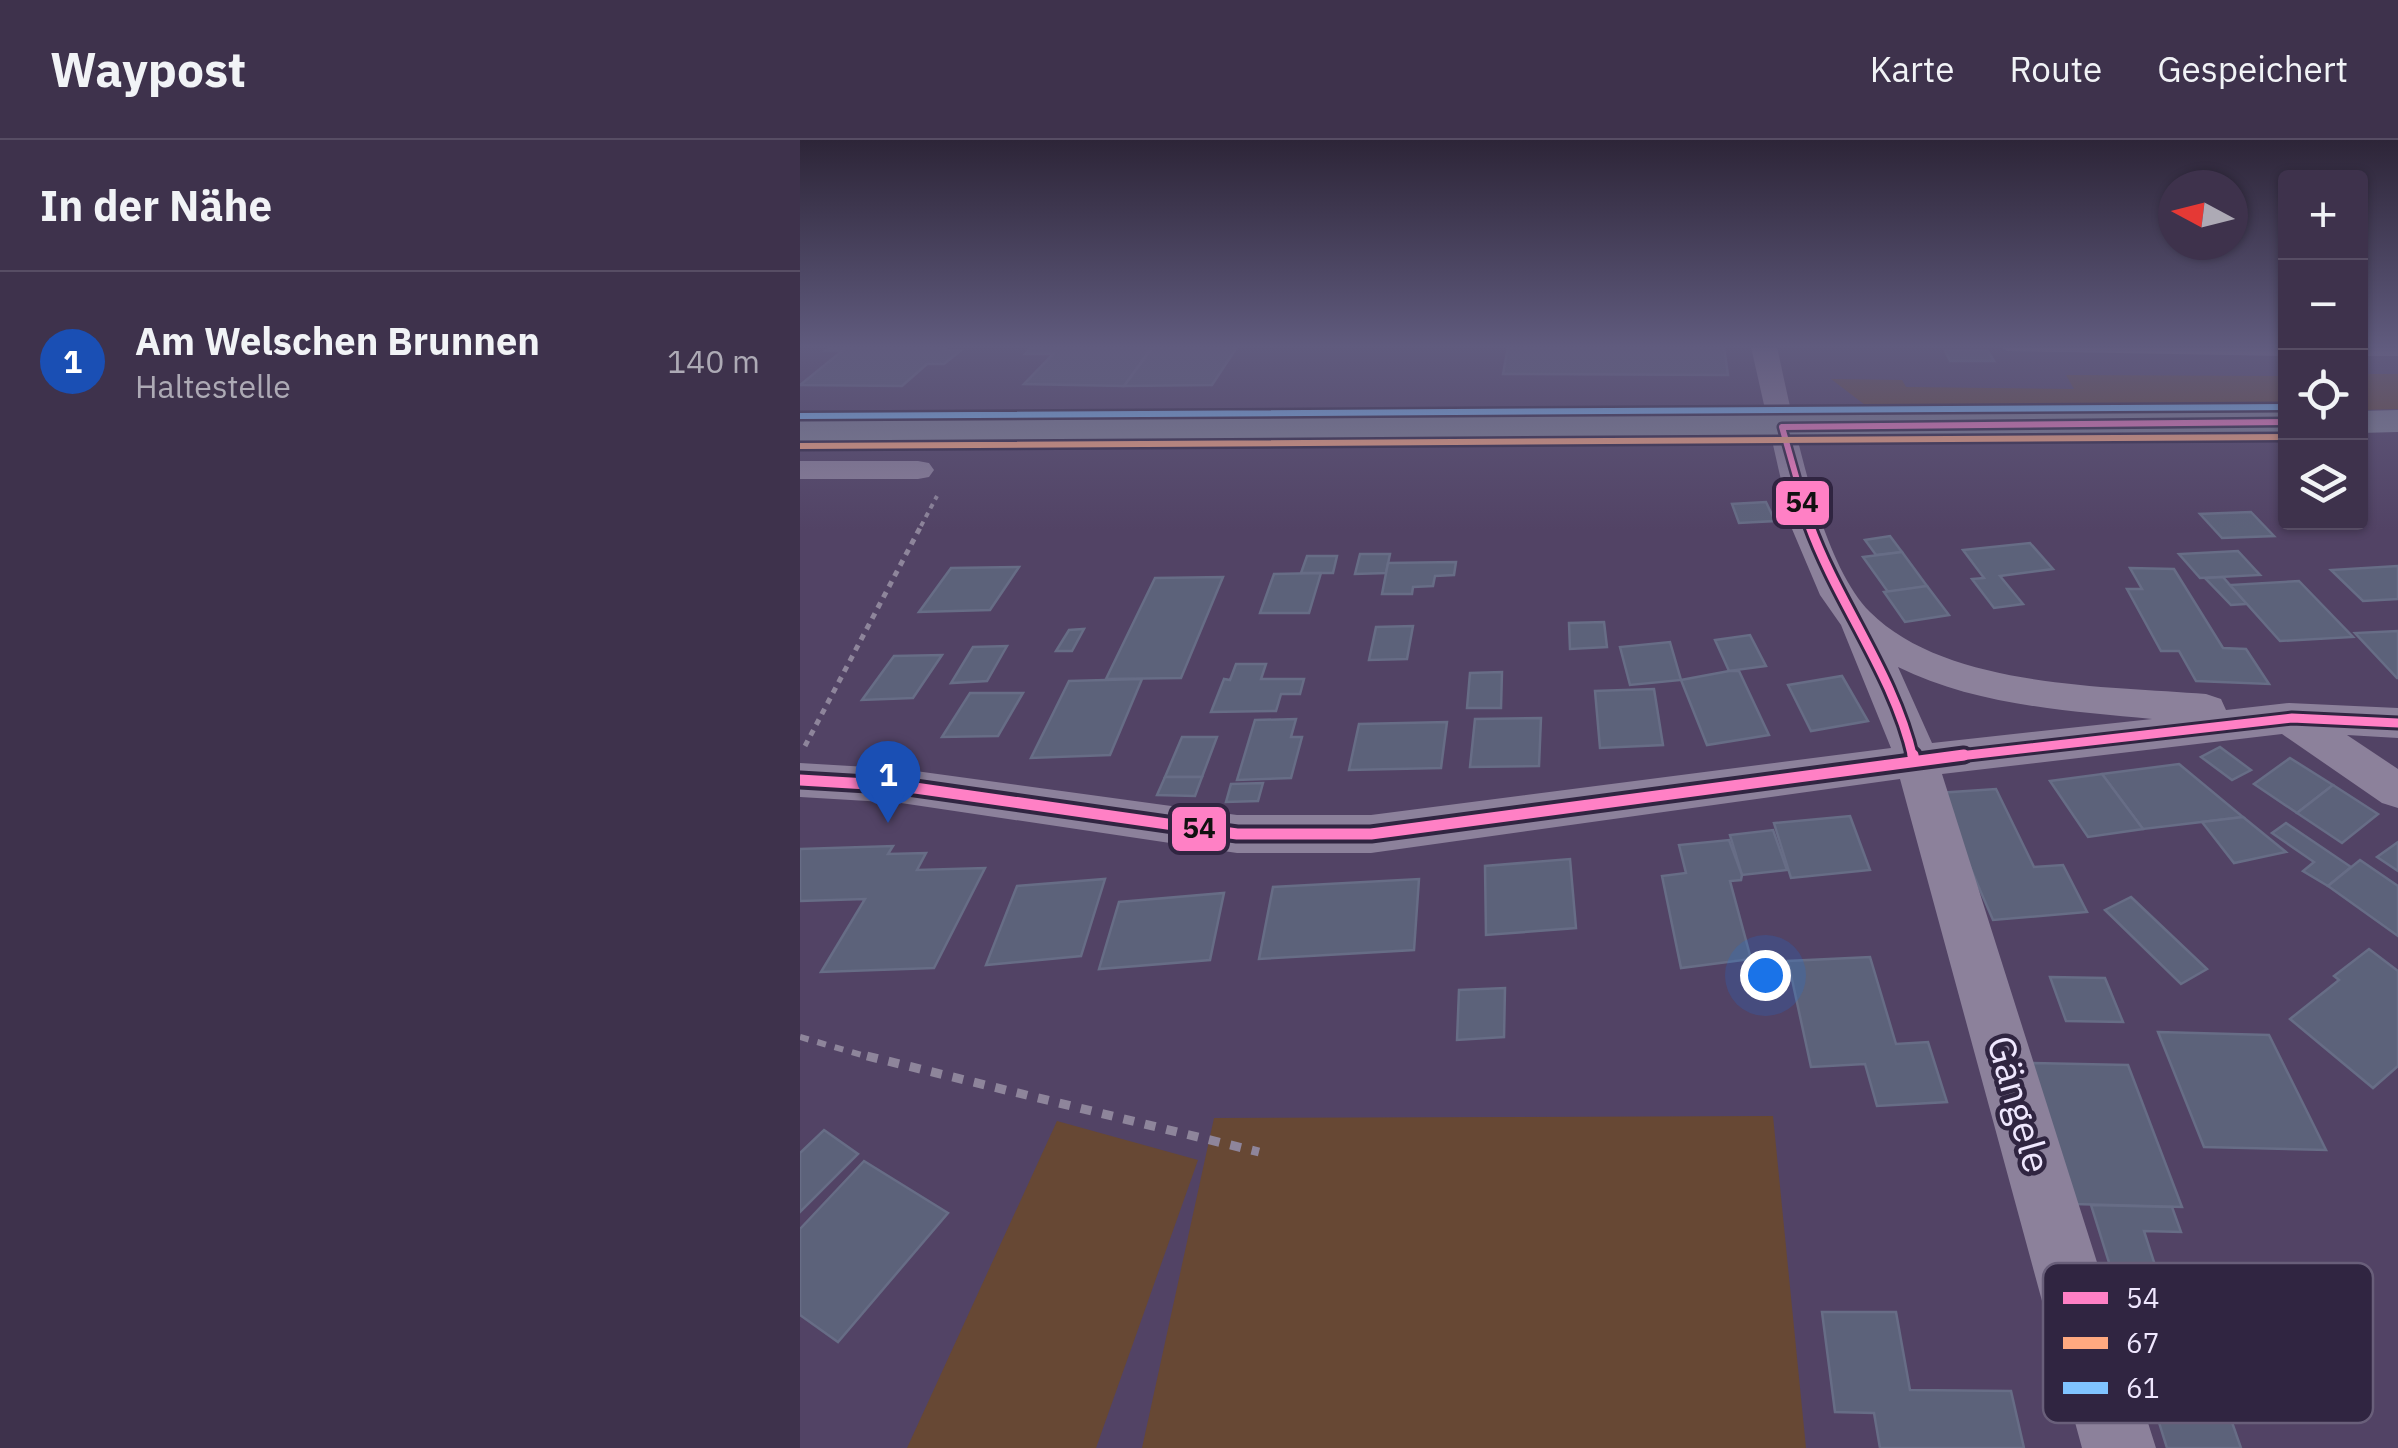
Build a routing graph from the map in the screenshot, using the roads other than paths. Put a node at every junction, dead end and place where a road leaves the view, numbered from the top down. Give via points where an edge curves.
1 (1778, 408) edge
2 (2398, 421) edge
3 (2278, 422) edge
4 (2368, 422) edge
5 (1782, 427) junction
6 (800, 431) edge
7 (800, 470) edge
8 (929, 481) road end
9 (1856, 620) junction
10 (2292, 718) junction
11 (2398, 723) edge
12 (1914, 761) junction
13 (800, 780) edge
14 (2398, 791) edge
15 (2066, 1263) edge
16 (2112, 1423) edge
17 (2119, 1448) edge

1 - 5 street, Gängele
2 - 4 main road
3 - 5 main road
5 - 6 main road
5 - 9 street, Gängele via 1825,567
7 - 8 street
9 - 10 street via 1898,654 1982,680
9 - 12 street, Gängele via 1906,726
10 - 11 street
10 - 12 street
10 - 14 street
12 - 13 street via 1371,834 1238,834 901,786
12 - 15 street, Gängele
16 - 17 street, Gängele

